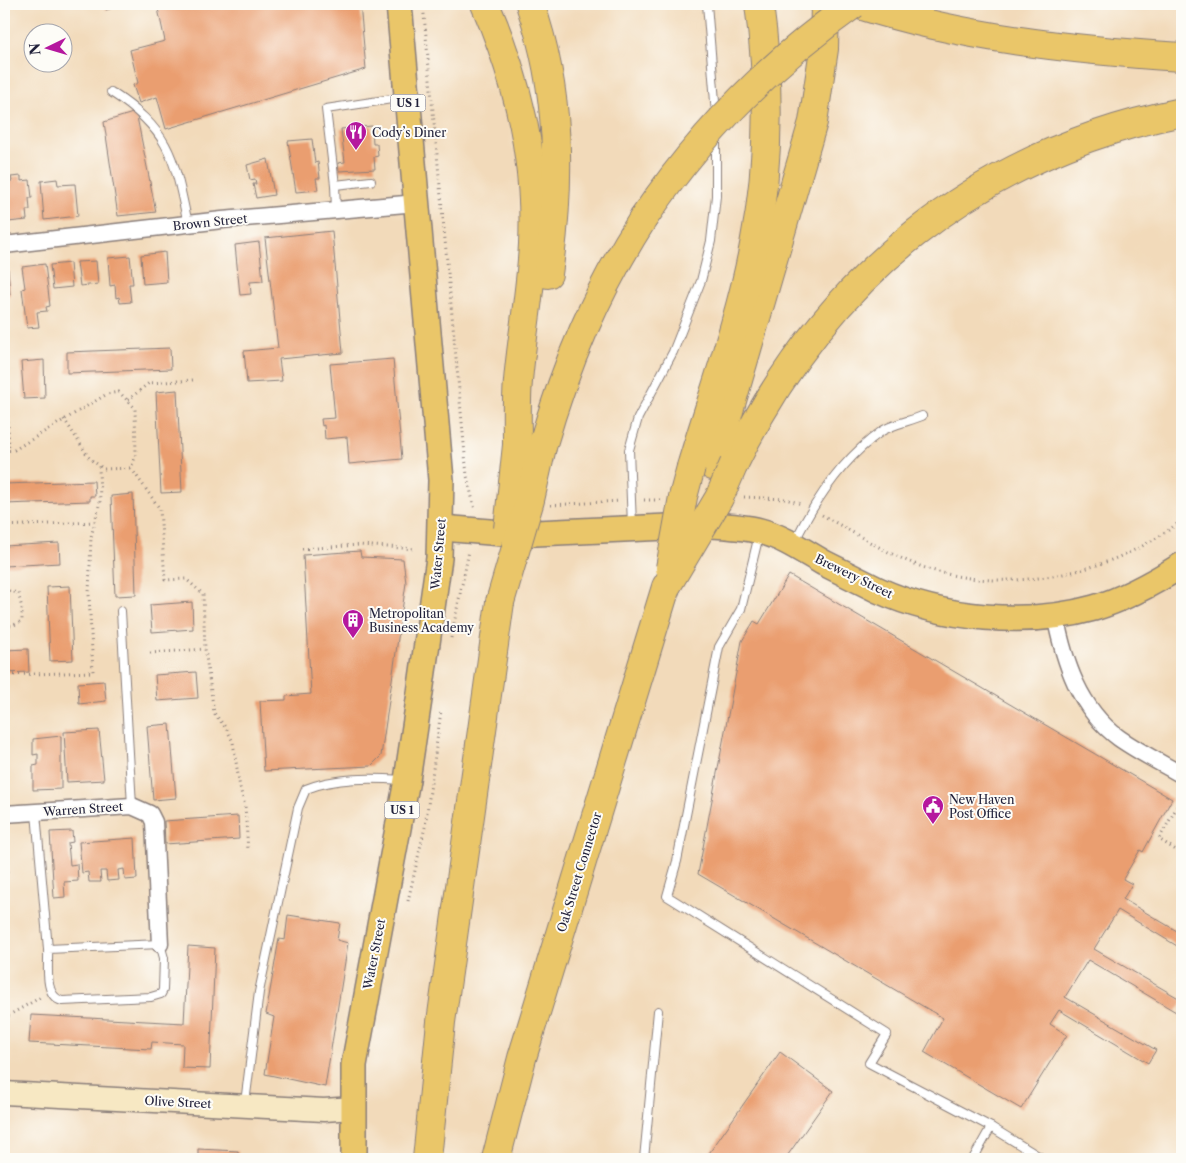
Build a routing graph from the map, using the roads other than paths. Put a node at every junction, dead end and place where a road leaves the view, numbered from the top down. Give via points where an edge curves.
1 (399, 4) edge
2 (530, 4) edge
3 (707, 4) edge
4 (759, 4) edge
5 (826, 4) edge
6 (855, 4) edge
7 (486, 6) edge
8 (1182, 56) edge
9 (111, 92) dead end
10 (407, 96) junction
11 (1182, 112) edge
12 (370, 181) dead end
13 (335, 185) junction
14 (417, 203) junction
15 (336, 210) junction
16 (188, 224) junction
17 (4, 245) edge
18 (922, 416) dead end
19 (529, 446) junction
20 (713, 466) junction
21 (442, 528) junction
22 (632, 529) junction
23 (760, 531) junction
24 (793, 544) junction
25 (1182, 565) edge
26 (666, 587) junction
27 (121, 611) dead end
28 (1055, 615) junction
29 (1182, 775) edge
30 (407, 780) junction
31 (132, 806) junction
32 (36, 813) junction
33 (4, 814) edge
34 (160, 944) junction
35 (48, 948) junction
36 (658, 1011) dead end
37 (4, 1093) edge
38 (245, 1105) junction
39 (353, 1108) junction
40 (991, 1127) junction
41 (354, 1159) edge
42 (427, 1159) edge
43 (496, 1159) edge
44 (644, 1159) edge
45 (973, 1159) edge
46 (1043, 1159) edge

1 - 10 main road, Water Street / US 1
2 - 19 highway via 551,88 556,130 557,189 532,381
3 - 22 lane via 716,94 716,196 711,241 701,281 673,352 638,418 629,450
4 - 20 highway via 765,46 765,169
5 - 20 highway via 824,49 813,122
6 - 8 highway via 968,34 1033,44
6 - 19 highway, bridge via 792,51 731,108 684,162 605,282
7 - 19 highway via 516,90 532,183 534,244 517,382
9 - 16 lane via 154,126 170,150
10 - 13 lane via 326,109
10 - 14 main road, Water Street / US 1
11 - 20 highway via 1112,130 1027,163 964,198 910,236 879,262 810,338 770,398
12 - 13 lane
13 - 15 lane
14 - 15 street, Brown Street
14 - 21 main road, Water Street / US 1 via 441,480
15 - 16 street, Brown Street
16 - 17 street, Brown Street
18 - 24 lane via 883,430 849,460 811,509
19 - 42 highway, bridge via 530,500 500,602 441,1022
20 - 26 highway, bridge via 683,497
20 - 26 highway, bridge via 718,498
21 - 22 main road, Brewery Street via 514,534
21 - 30 main road, Water Street / US 1
22 - 23 main road, Brewery Street via 711,525
23 - 24 main road, Brewery Street
23 - 40 lane via 741,610 719,647 678,860 667,896 887,1034 869,1063
24 - 28 main road, Brewery Street via 880,591 931,608 1019,618
25 - 28 main road, Brewery Street via 1116,599 1093,608
26 - 43 highway, Oak Street Connector via 522,1058
27 - 31 lane
28 - 29 street via 1070,676 1096,716 1118,738
30 - 38 lane via 323,782 306,789 298,808 270,935 259,992
30 - 39 main road, Water Street / US 1 via 361,1020 354,1065
31 - 32 street, Warren Street
31 - 34 street, Warren Street via 150,814 154,822
32 - 33 street, Warren Street
32 - 35 lane
34 - 35 lane
34 - 35 lane via 164,958 161,994 62,1000 52,996 50,991
36 - 44 lane
37 - 38 street, Olive Street
38 - 39 street, Olive Street via 324,1110
39 - 41 main road, Water Street / US 1
40 - 45 lane
40 - 46 lane

